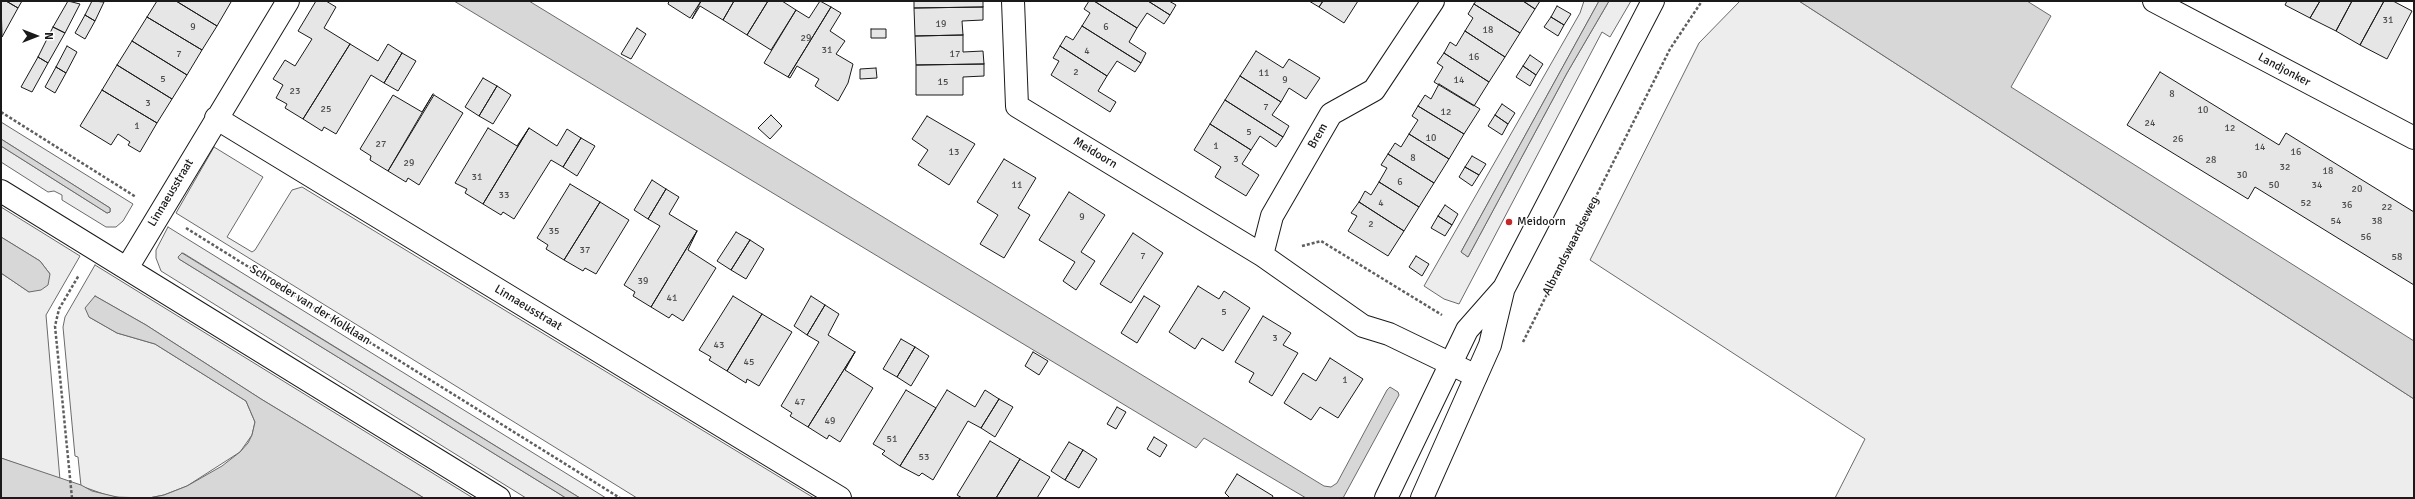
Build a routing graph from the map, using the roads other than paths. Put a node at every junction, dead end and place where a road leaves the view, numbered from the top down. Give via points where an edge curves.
1 (288, 1) edge
2 (1013, 1) edge
3 (1433, 1) edge
4 (1653, 1) edge
5 (2154, 1) edge
6 (216, 118) junction
7 (2414, 138) edge
8 (1, 191) edge
9 (1262, 255) junction
10 (127, 268) junction
11 (1504, 288) junction
12 (1451, 363) junction
13 (1476, 376) junction
14 (499, 498) edge
15 (840, 498) edge
16 (1386, 498) edge
17 (1422, 498) edge

1 - 6 street, Linnaeusstraat
2 - 9 street, Meidoorn via 1017,106
3 - 9 street, Brem via 1374,90 1331,114 1272,216
4 - 11 street
5 - 7 street, Landjonker
6 - 10 street, Linnaeusstraat
6 - 15 street, Linnaeusstraat
8 - 10 street
9 - 12 street, Meidoorn via 1363,326 1389,334
10 - 14 street
11 - 12 street via 1467,330
11 - 13 street via 1490,345
12 - 13 street, Meidoorn
12 - 16 street
13 - 17 street

